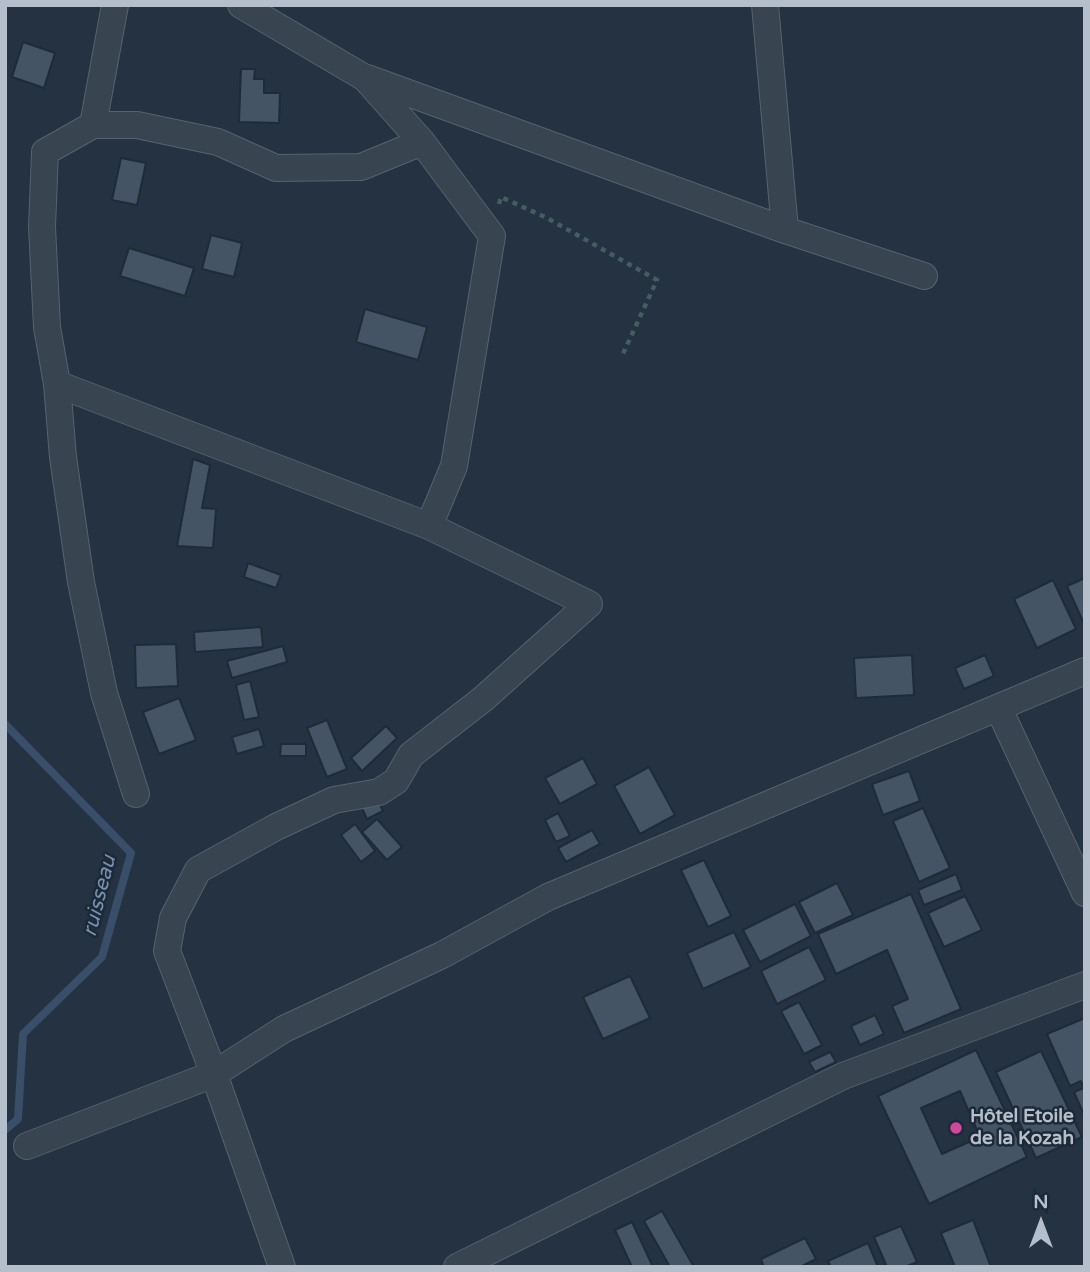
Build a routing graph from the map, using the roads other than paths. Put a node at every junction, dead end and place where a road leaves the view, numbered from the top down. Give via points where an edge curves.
1 (115, 5) edge
2 (241, 5) edge
3 (765, 5) edge
4 (365, 78) junction
5 (93, 125) junction
6 (422, 142) junction
7 (785, 230) junction
8 (925, 276) dead end
9 (57, 384) junction
10 (429, 526) junction
11 (1085, 671) edge
12 (999, 709) junction
13 (136, 794) dead end
14 (1085, 893) edge
15 (1085, 985) edge
16 (214, 1074) junction
17 (27, 1146) dead end
18 (282, 1267) edge
19 (457, 1267) edge

1 - 5 street
2 - 4 street
3 - 7 street
4 - 6 street
4 - 7 street
5 - 6 street via 137,125 218,142 276,168 361,167
5 - 9 street via 45,152 42,227 47,327
6 - 10 street via 492,236 454,466
7 - 8 street
9 - 10 street
9 - 13 street via 81,582 104,693
10 - 16 street via 589,604 483,699 411,755 396,781 379,792 334,800 198,870 173,918 167,951
11 - 12 street
12 - 14 street
12 - 16 street via 548,897 442,955 284,1029
15 - 19 street via 843,1076
16 - 17 street
16 - 18 street

